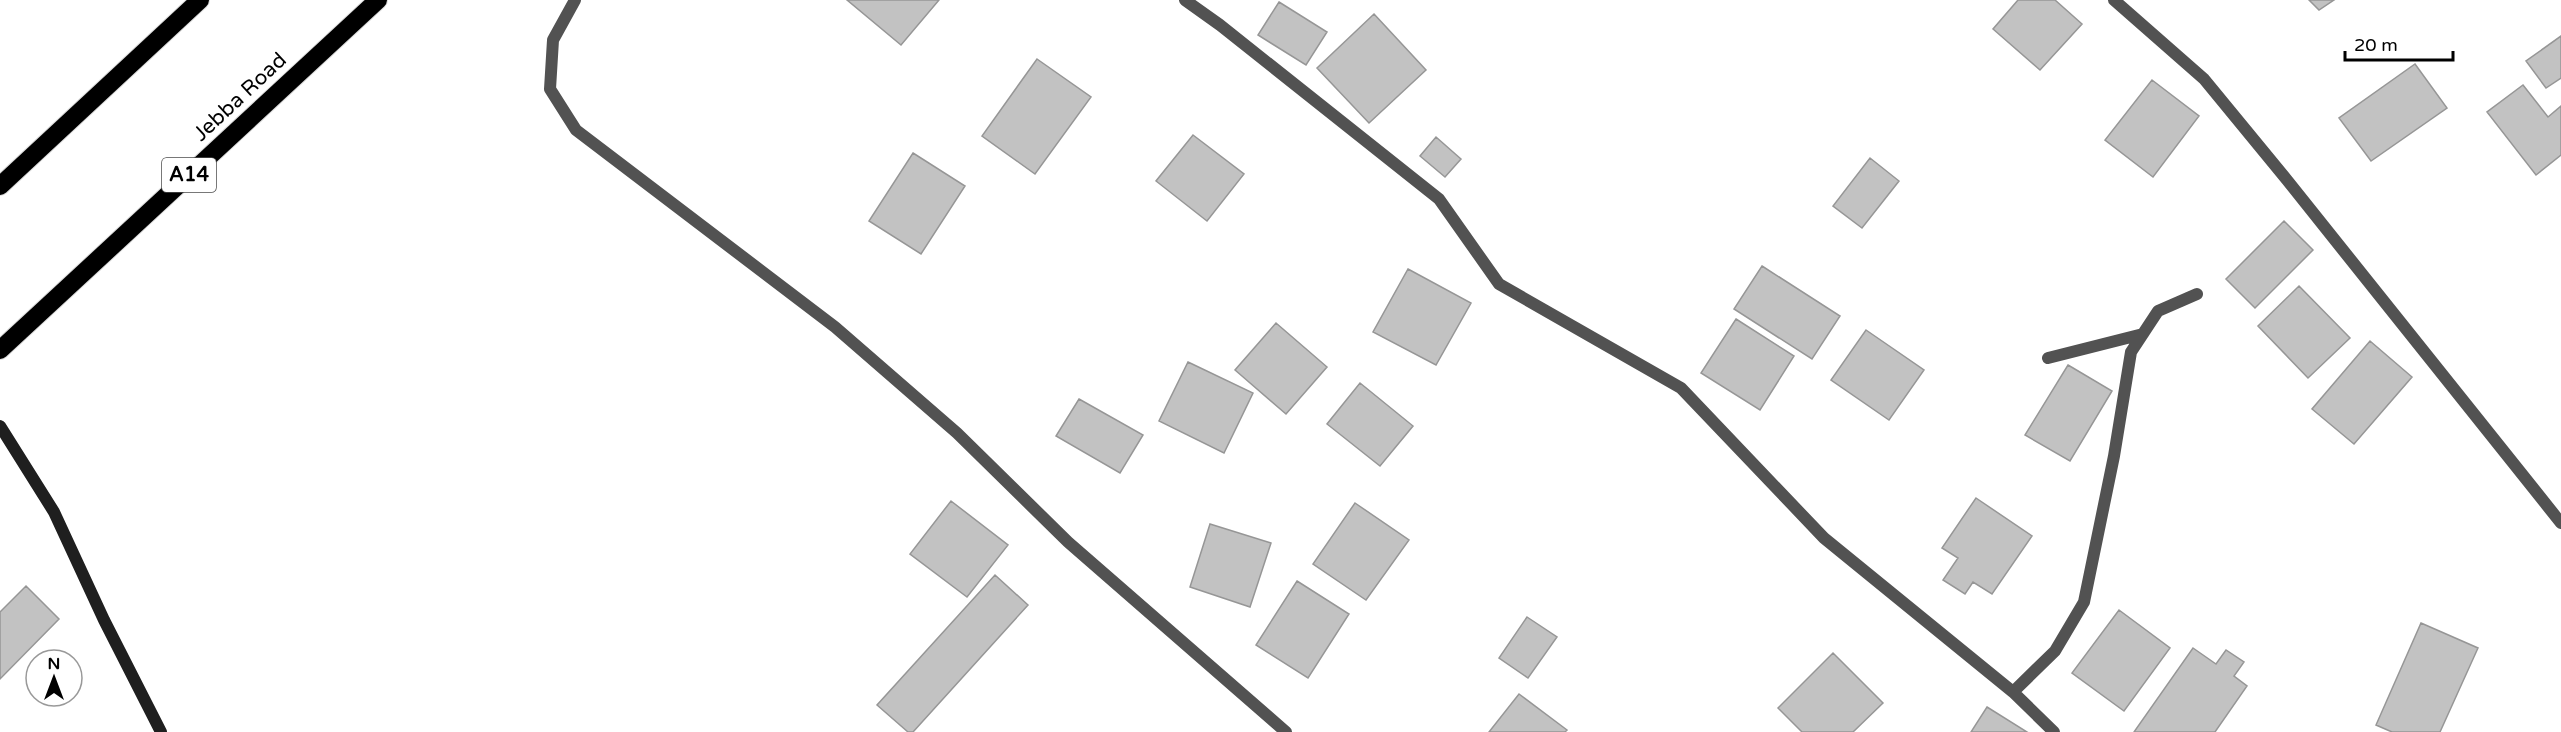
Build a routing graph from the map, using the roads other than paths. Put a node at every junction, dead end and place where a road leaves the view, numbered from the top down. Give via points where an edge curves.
1 (200, 0) edge
2 (378, 0) edge
3 (575, 0) edge
4 (1185, 0) edge
5 (2115, 0) edge
6 (0, 186) edge
7 (2197, 294) dead end
8 (2143, 334) junction
9 (0, 350) edge
10 (2048, 358) dead end
11 (0, 426) edge
12 (2561, 523) edge
13 (2013, 693) junction
14 (161, 732) edge
15 (1286, 732) edge
16 (2054, 732) edge

1 - 6 highway
2 - 9 highway, Jebba Road / A14
3 - 15 street via 553,40 550,89 576,130 835,327 957,433 1068,542
4 - 13 street via 1439,199 1499,284 1681,388 1824,538
5 - 12 street via 2204,79
7 - 8 street via 2158,311
8 - 10 street
8 - 13 street via 2131,352 2115,456 2084,602 2055,651
11 - 14 street via 54,512
13 - 16 street

